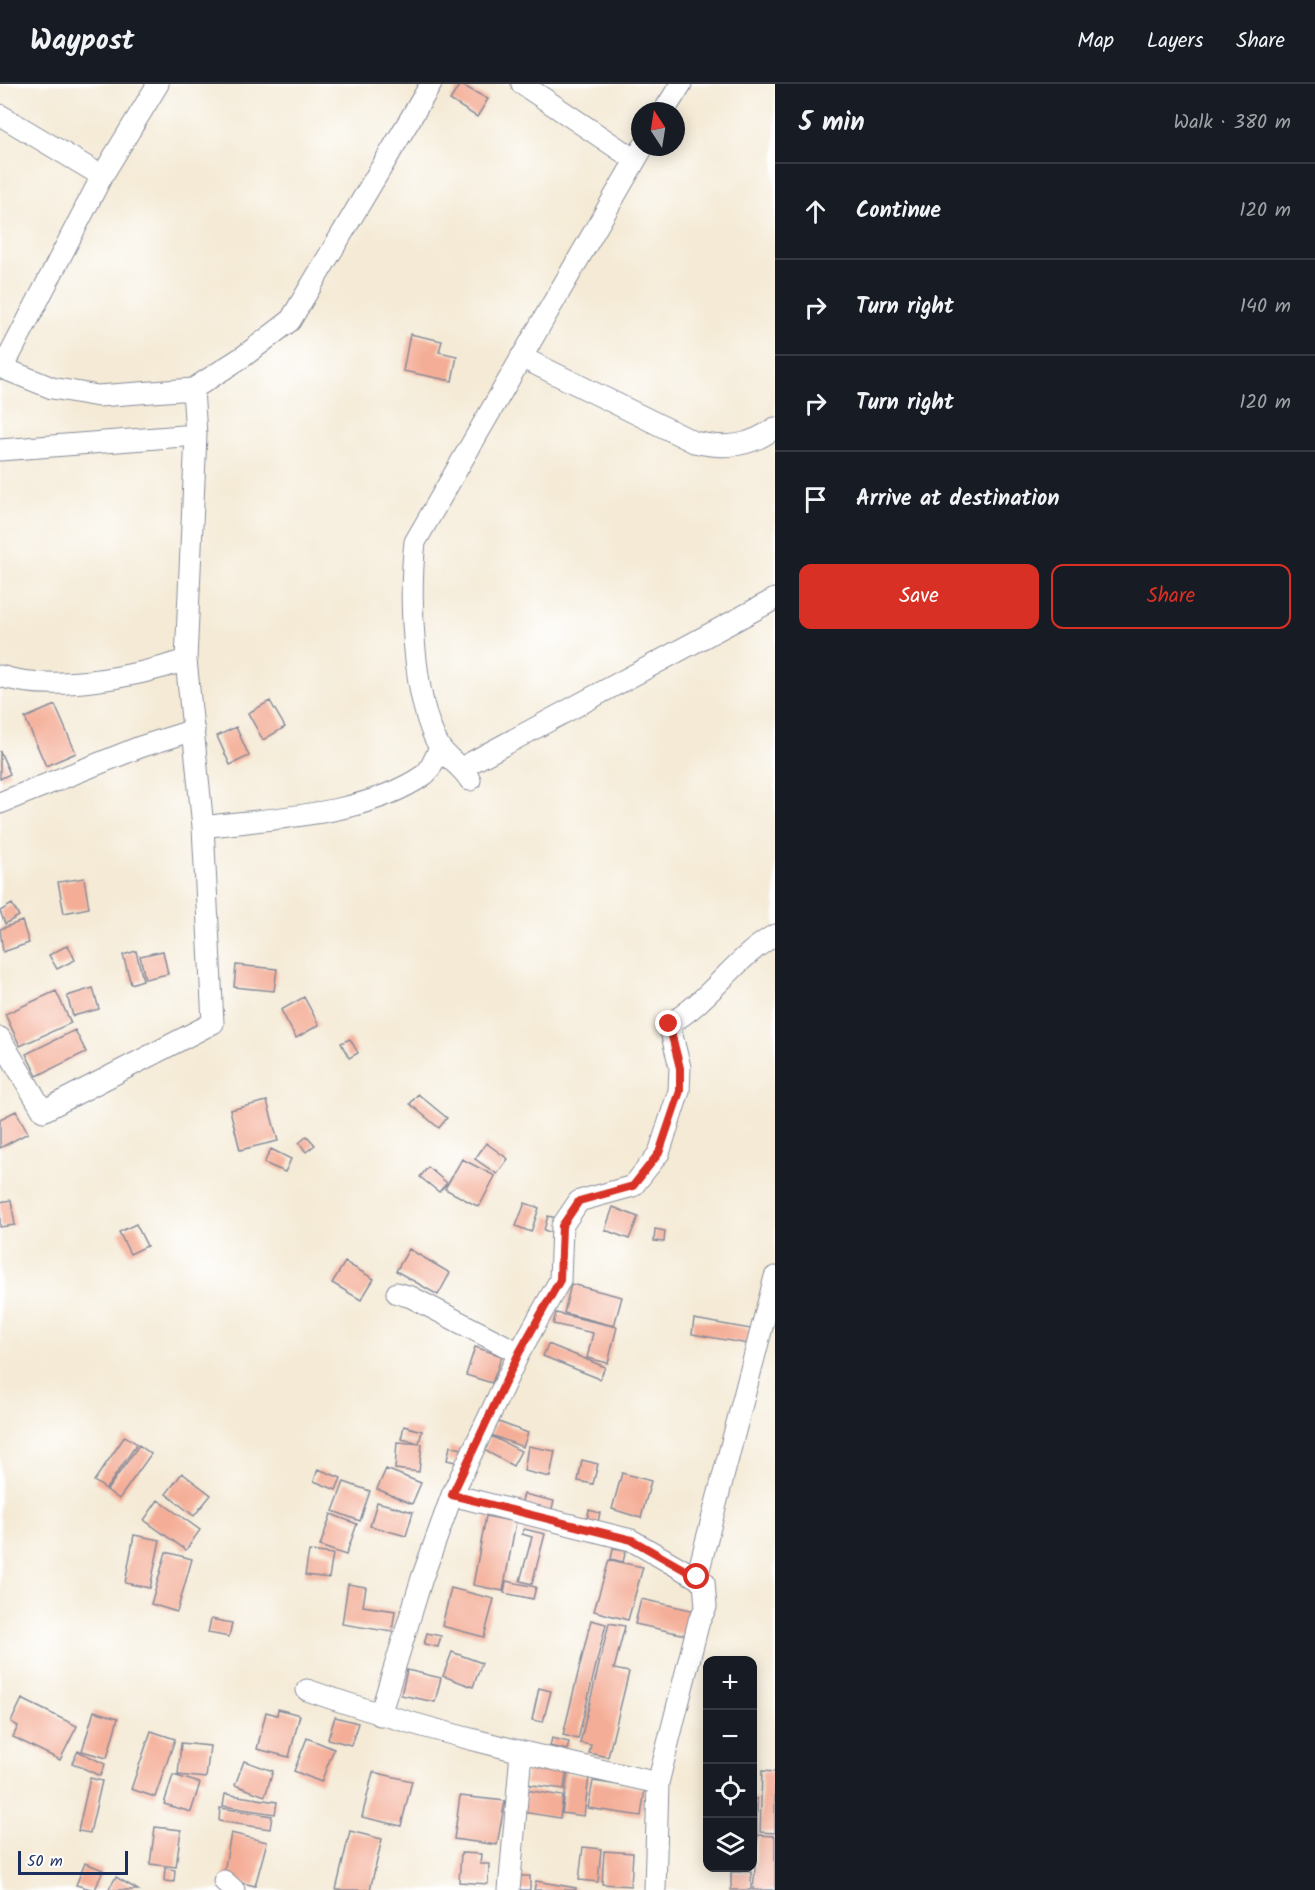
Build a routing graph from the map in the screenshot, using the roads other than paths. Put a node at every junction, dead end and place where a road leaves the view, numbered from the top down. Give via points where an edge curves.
1 (158, 84) edge
2 (431, 84) edge
3 (522, 84) edge
4 (681, 84) edge
5 (670, 102) edge
6 (0, 116) edge
7 (631, 148) edge
8 (637, 156) edge
9 (102, 176) junction
10 (521, 357) junction
11 (2, 368) edge
12 (193, 389) junction
13 (775, 428) edge
14 (196, 435) junction
15 (0, 450) edge
16 (775, 599) edge
17 (186, 660) junction
18 (0, 676) edge
19 (194, 730) junction
20 (440, 747) junction
21 (0, 803) edge
22 (203, 826) junction
23 (775, 936) edge
24 (0, 1038) edge
25 (775, 1277) edge
26 (397, 1293) dead end
27 (519, 1353) junction
28 (452, 1495) junction
29 (697, 1577) junction
30 (307, 1690) dead end
31 (380, 1715) junction
32 (522, 1753) junction
33 (658, 1783) junction
34 (509, 1890) edge
35 (655, 1890) edge

1 - 9 street
2 - 12 street via 290,321
3 - 7 street
4 - 5 street
6 - 9 street
8 - 10 street
9 - 11 street
10 - 13 street via 694,442 716,447 740,445 759,440
10 - 20 street via 415,542 412,568 417,671 426,714
11 - 12 street via 52,388 98,396
12 - 14 street
14 - 15 street
14 - 17 street
16 - 20 street via 466,774
17 - 18 street via 146,673 46,684
17 - 19 street
19 - 21 street via 140,747
19 - 22 street
20 - 22 street via 426,774 382,796 321,812
22 - 24 street via 213,1023 43,1111
23 - 27 street via 758,945 691,1012 669,1024 680,1068 680,1091 659,1153 633,1186 579,1201 562,1226 560,1280
25 - 29 street
26 - 27 street
27 - 28 street
28 - 29 street via 632,1540
28 - 31 street
29 - 33 street via 704,1582 706,1607 699,1621
30 - 31 street
31 - 32 street
32 - 33 street
32 - 34 street
33 - 35 street

